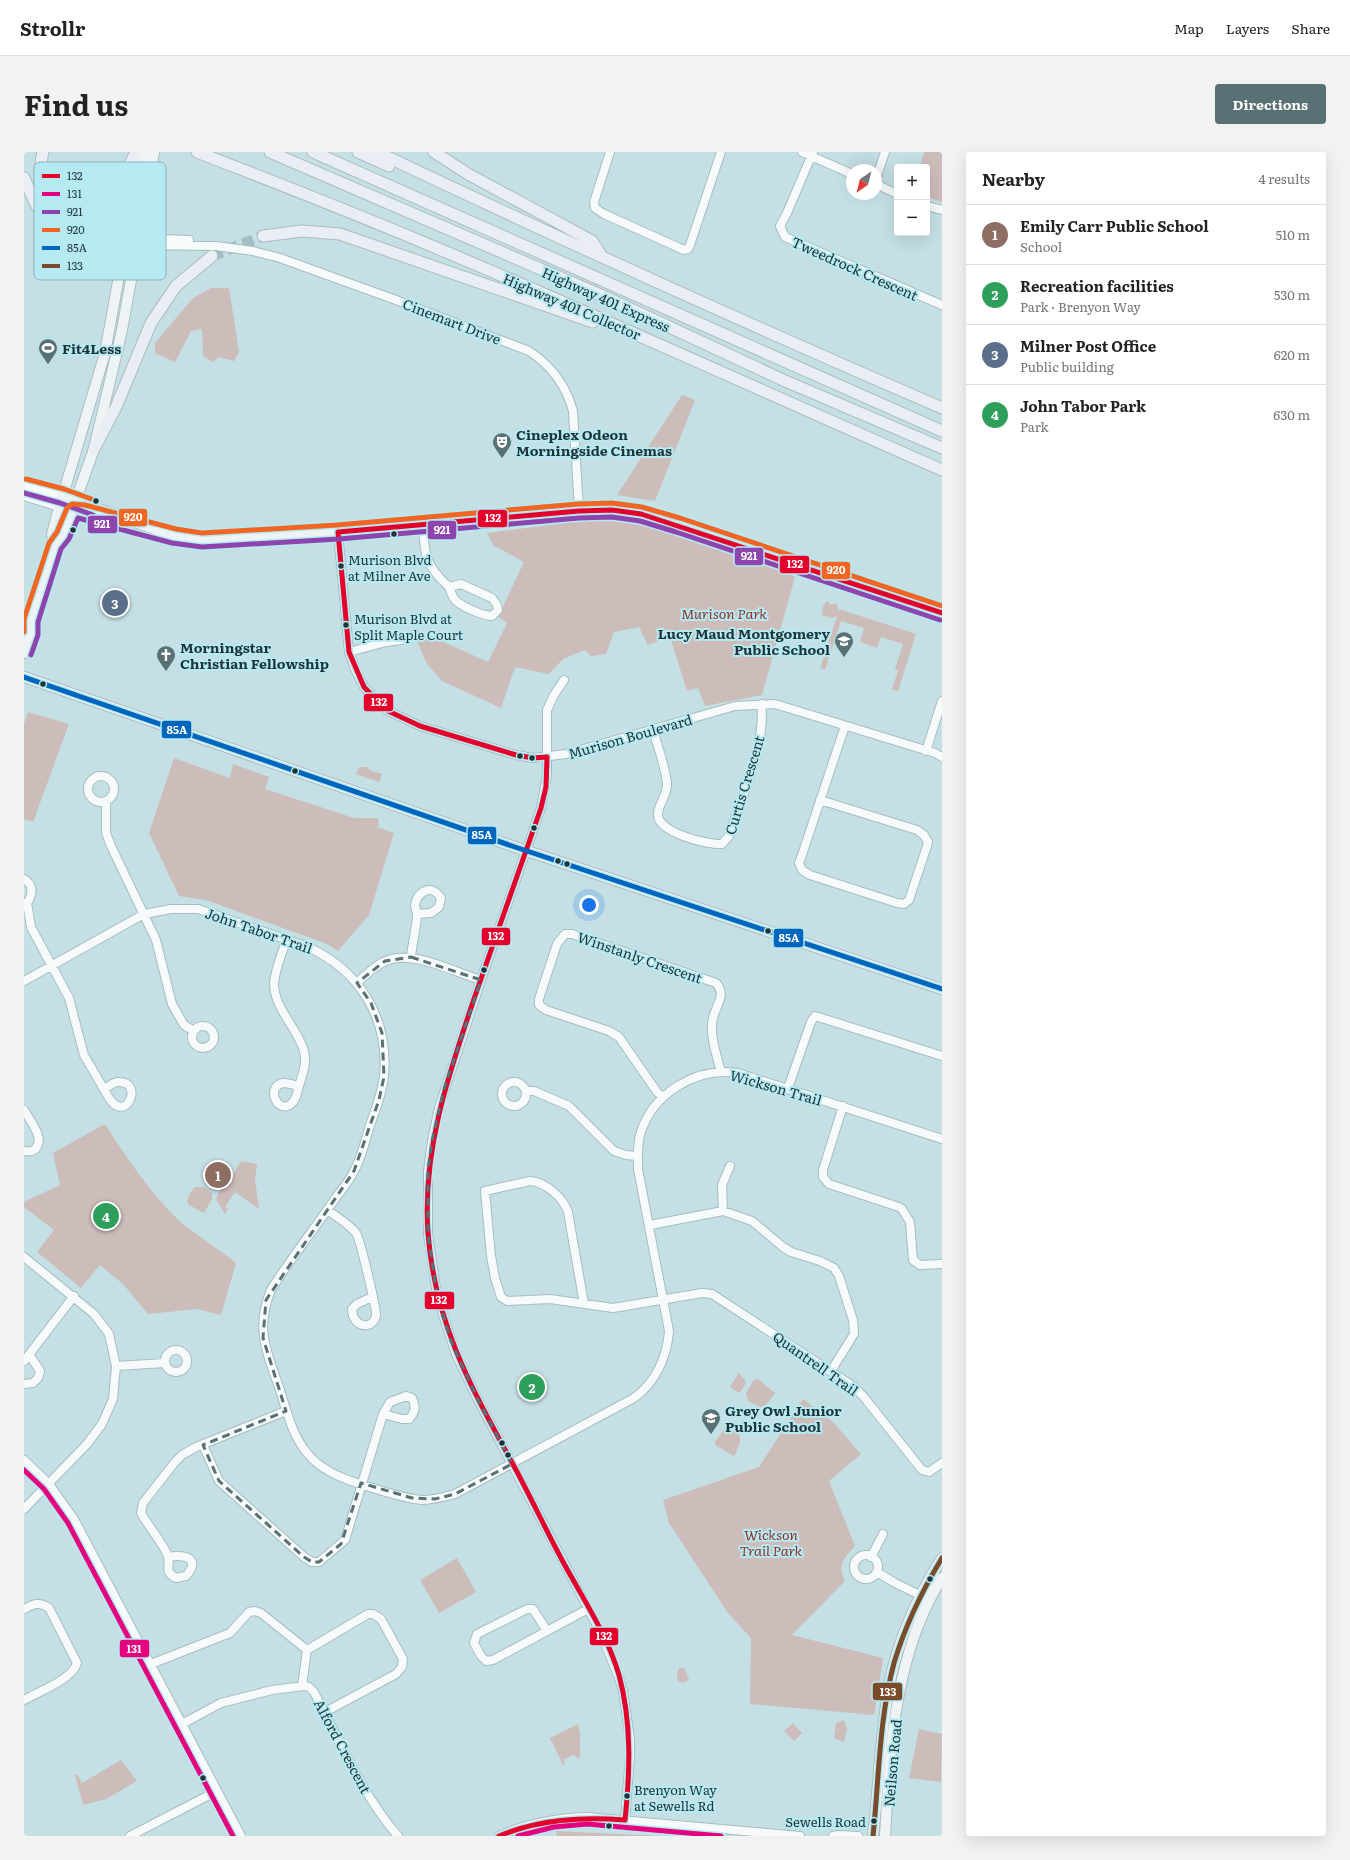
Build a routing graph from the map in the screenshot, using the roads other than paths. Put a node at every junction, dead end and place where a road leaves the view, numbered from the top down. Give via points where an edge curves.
1 (43, 152) edge
2 (136, 152) edge
3 (197, 152) edge
4 (270, 152) edge
5 (313, 152) edge
6 (358, 152) edge
7 (377, 152) edge
8 (434, 152) edge
9 (610, 152) edge
10 (721, 152) edge
11 (802, 152) edge
12 (885, 152) edge
13 (812, 154) edge
14 (42, 162) edge
15 (131, 162) edge
16 (881, 164) edge
17 (846, 171) edge
18 (24, 178) edge
19 (882, 187) edge
20 (894, 193) edge
21 (34, 197) edge
22 (480, 202) junction
23 (930, 207) edge
24 (942, 210) edge
25 (263, 236) tunnel mouth
26 (166, 239) edge
27 (166, 245) edge
28 (205, 246) junction
29 (212, 256) tunnel mouth
30 (602, 257) junction
31 (118, 280) edge
32 (131, 280) edge
33 (942, 305) edge
34 (684, 355) junction
35 (942, 408) edge
36 (942, 431) edge
37 (942, 448) edge
38 (94, 449) junction
39 (942, 470) edge
40 (24, 486) edge
41 (24, 496) edge
42 (62, 496) junction
43 (74, 506) junction
44 (60, 507) junction
45 (580, 511) junction
46 (423, 524) junction
47 (338, 532) junction
48 (55, 546) junction
49 (449, 586) junction
50 (942, 613) edge
51 (27, 624) edge
52 (401, 640) dead end
53 (349, 652) junction
54 (24, 653) edge
55 (24, 677) edge
56 (564, 680) dead end
57 (942, 701) edge
58 (761, 704) junction
59 (845, 726) junction
60 (653, 730) junction
61 (926, 751) junction
62 (547, 757) junction
63 (942, 757) edge
64 (820, 800) junction
65 (106, 802) dead end
66 (526, 850) junction
67 (24, 879) edge
68 (25, 903) edge
69 (144, 914) junction
70 (417, 914) dead end
71 (287, 939) junction
72 (411, 957) junction
73 (51, 965) junction
74 (481, 980) junction
75 (24, 981) edge
76 (357, 983) junction
77 (942, 989) edge
78 (194, 1031) dead end
79 (942, 1056) edge
80 (721, 1072) junction
81 (299, 1086) dead end
82 (788, 1088) junction
83 (104, 1089) dead end
84 (526, 1091) dead end
85 (662, 1097) junction
86 (843, 1106) junction
87 (24, 1110) edge
88 (26, 1122) edge
89 (942, 1139) edge
90 (24, 1152) edge
91 (638, 1156) junction
92 (730, 1166) dead end
93 (327, 1210) junction
94 (723, 1211) junction
95 (650, 1225) junction
96 (24, 1257) edge
97 (942, 1264) edge
98 (74, 1296) junction
99 (372, 1297) dead end
100 (664, 1299) junction
101 (584, 1304) junction
102 (26, 1358) edge
103 (165, 1363) dead end
104 (116, 1366) junction
105 (831, 1371) junction
106 (24, 1384) edge
107 (286, 1411) junction
108 (383, 1414) dead end
109 (203, 1445) junction
110 (24, 1460) edge
111 (942, 1463) edge
112 (512, 1464) junction
113 (361, 1483) junction
114 (49, 1484) junction
115 (24, 1510) edge
116 (883, 1534) dead end
117 (168, 1557) dead end
118 (871, 1557) junction
119 (942, 1558) edge
120 (877, 1572) junction
121 (942, 1578) edge
122 (920, 1595) junction
123 (930, 1600) junction
124 (588, 1609) junction
125 (24, 1610) edge
126 (547, 1631) junction
127 (307, 1650) junction
128 (150, 1664) junction
129 (302, 1686) junction
130 (24, 1700) edge
131 (325, 1712) junction
132 (182, 1724) junction
133 (878, 1790) junction
134 (217, 1791) junction
135 (889, 1791) junction
136 (625, 1820) junction
137 (132, 1836) edge
138 (241, 1836) edge
139 (398, 1836) edge
140 (499, 1836) edge
141 (800, 1836) edge
142 (833, 1836) edge
143 (858, 1836) edge
144 (873, 1836) edge
145 (885, 1836) edge

1 - 14 highway
2 - 15 highway
3 - 34 highway, Highway 401 Collector via 419,240
4 - 37 highway, Highway 401 Express via 603,296 783,380
5 - 36 highway, Highway 401 Express
6 - 22 highway via 466,200
7 - 22 highway
8 - 30 highway via 468,174 592,241
9 - 10 street via 594,202 595,208 683,250 688,248
11 - 13 street
12 - 16 street
13 - 17 street
13 - 33 street, Tweedrock Crescent via 780,226 785,237
18 - 21 highway
19 - 20 street
22 - 30 highway
23 - 24 street
25 - 34 highway via 302,232 340,234
26 - 28 street, Cinemart Drive via 194,240
27 - 28 street, Cinemart Drive
28 - 45 street, Cinemart Drive via 243,249 280,258 529,351 541,359 553,371 570,398
29 - 38 highway via 176,286 151,323 116,407
30 - 35 highway
31 - 42 main road via 105,353
32 - 38 main road
34 - 39 highway, Highway 401 Collector
38 - 43 main road
40 - 42 street
41 - 44 street
42 - 43 main road
42 - 44 main road
43 - 44 main road
43 - 47 main road via 84,512 117,522 202,540
43 - 48 main road via 63,536
44 - 48 main road via 52,534
45 - 46 main road
45 - 50 main road via 612,510 641,514
46 - 47 main road
46 - 49 street via 427,560 435,574
47 - 53 street, Murison Boulevard
48 - 51 main road
49 - 49 street via 461,584 492,598 498,610 492,616 483,615 456,601
51 - 54 main road via 31,633
52 - 53 street
53 - 62 street, Murison Boulevard via 364,686 386,710 441,732 516,755
55 - 66 main road
56 - 62 street via 547,710
57 - 61 street
58 - 59 street, Murison Boulevard via 793,708
58 - 60 street, Murison Boulevard via 736,706
58 - 60 street, Curtis Crescent via 762,721 755,757 729,836 722,844 685,836 662,825 658,812 667,784
59 - 61 street, Murison Boulevard
59 - 64 street
60 - 62 street, Murison Boulevard
61 - 63 street, Murison Boulevard
62 - 66 street via 545,793
64 - 64 street via 800,858 802,870 810,875 897,903 904,904 909,900 928,846 924,835 917,830
65 - 69 street via 106,833
66 - 74 street
66 - 77 main road
67 - 68 street via 30,883 32,890 31,897
68 - 73 street via 31,927
69 - 71 street, John Tabor Trail via 171,908 198,909
69 - 73 street, John Tabor Trail
69 - 78 street via 156,940 172,1004 184,1025
70 - 72 street
71 - 76 street, John Tabor Trail via 319,952 343,968
71 - 81 street via 276,974 275,989 280,1005 306,1056
72 - 74 street
72 - 76 street via 385,961
73 - 75 street, John Tabor Trail
73 - 83 street via 69,998 84,1055
74 - 112 street via 444,1089 432,1141 428,1171 428,1234 438,1295 451,1341 476,1396
76 - 93 street, John Tabor Trail via 378,1018 384,1053 384,1077 359,1160
79 - 82 street via 815,1016
80 - 82 street, Wickson Trail via 738,1073
80 - 85 street, Wickson Trail via 695,1077
80 - 85 street, Winstanly Crescent via 712,1035 713,1019 722,996 716,983 572,934 565,934 557,944 539,1005 546,1010 619,1037
82 - 86 street, Wickson Trail
84 - 91 street via 534,1091 569,1106 614,1151
85 - 91 street, Wickson Trail via 640,1135
86 - 89 street, Wickson Trail
86 - 97 street via 823,1170 825,1181 836,1187 899,1207 910,1222 913,1260 920,1266
87 - 88 street
88 - 90 street via 38,1134 39,1142 34,1150
91 - 95 street, Wickson Trail via 638,1169
92 - 94 street via 722,1185
93 - 99 street via 352,1229 359,1240
93 - 107 street, John Tabor Trail via 270,1290 264,1309 264,1343
94 - 95 street
94 - 105 street via 752,1221 783,1247 831,1266 837,1271 853,1320 854,1334
95 - 100 street, Wickson Trail
96 - 98 street
98 - 102 street
98 - 104 street via 94,1314 109,1334
100 - 101 street, Quantrell Trail via 619,1308
100 - 105 street, Quantrell Trail via 702,1292 712,1294
100 - 112 street, Wickson Trail via 669,1322 668,1341 660,1366 647,1387 628,1401
101 - 101 street, Quantrell Trail via 568,1212 563,1203 546,1186 530,1181 485,1191 491,1256 501,1296 512,1302 550,1299
102 - 106 street via 40,1371 33,1383
103 - 104 street
104 - 114 street via 113,1400 102,1424
105 - 111 street, Quantrell Trail via 863,1396 922,1470 929,1472
107 - 109 street
107 - 113 street, John Tabor Trail via 300,1442 311,1457 329,1471
108 - 113 street
109 - 113 street via 219,1481 312,1562 319,1562 345,1540
109 - 117 street via 175,1462 142,1508 145,1519
110 - 114 street
112 - 113 street, John Tabor Trail via 455,1494 435,1499 412,1498
112 - 124 street
114 - 115 street
114 - 128 street via 74,1519
116 - 118 street
118 - 120 street via 877,1563
118 - 120 street via 861,1557 857,1560 854,1565 855,1572 866,1579 873,1577
119 - 122 main road, Neilson Road
120 - 122 street
121 - 123 main road, Neilson Road
122 - 123 street
122 - 133 main road, Neilson Road via 902,1639 890,1680
123 - 135 main road, Neilson Road via 912,1643 901,1683
124 - 126 street
124 - 136 street via 610,1651 623,1690 630,1739
125 - 130 street via 38,1603 49,1608 77,1663 76,1668 68,1676
126 - 126 street via 533,1610 527,1609 477,1634 474,1643 486,1661 493,1660
127 - 128 street via 255,1611 249,1612 230,1633
127 - 129 street
127 - 131 street via 368,1614 373,1614 381,1619 403,1659 402,1667 396,1674
128 - 132 street
129 - 131 street, Alford Crescent via 309,1687 314,1692
129 - 132 street, Alford Crescent via 272,1690 221,1703
131 - 139 street, Alford Crescent via 368,1794
132 - 134 street
133 - 135 main road
133 - 144 main road, Neilson Road
134 - 137 street
134 - 138 street
135 - 145 main road, Neilson Road
136 - 140 street via 563,1818 520,1828
136 - 141 street
142 - 143 street

